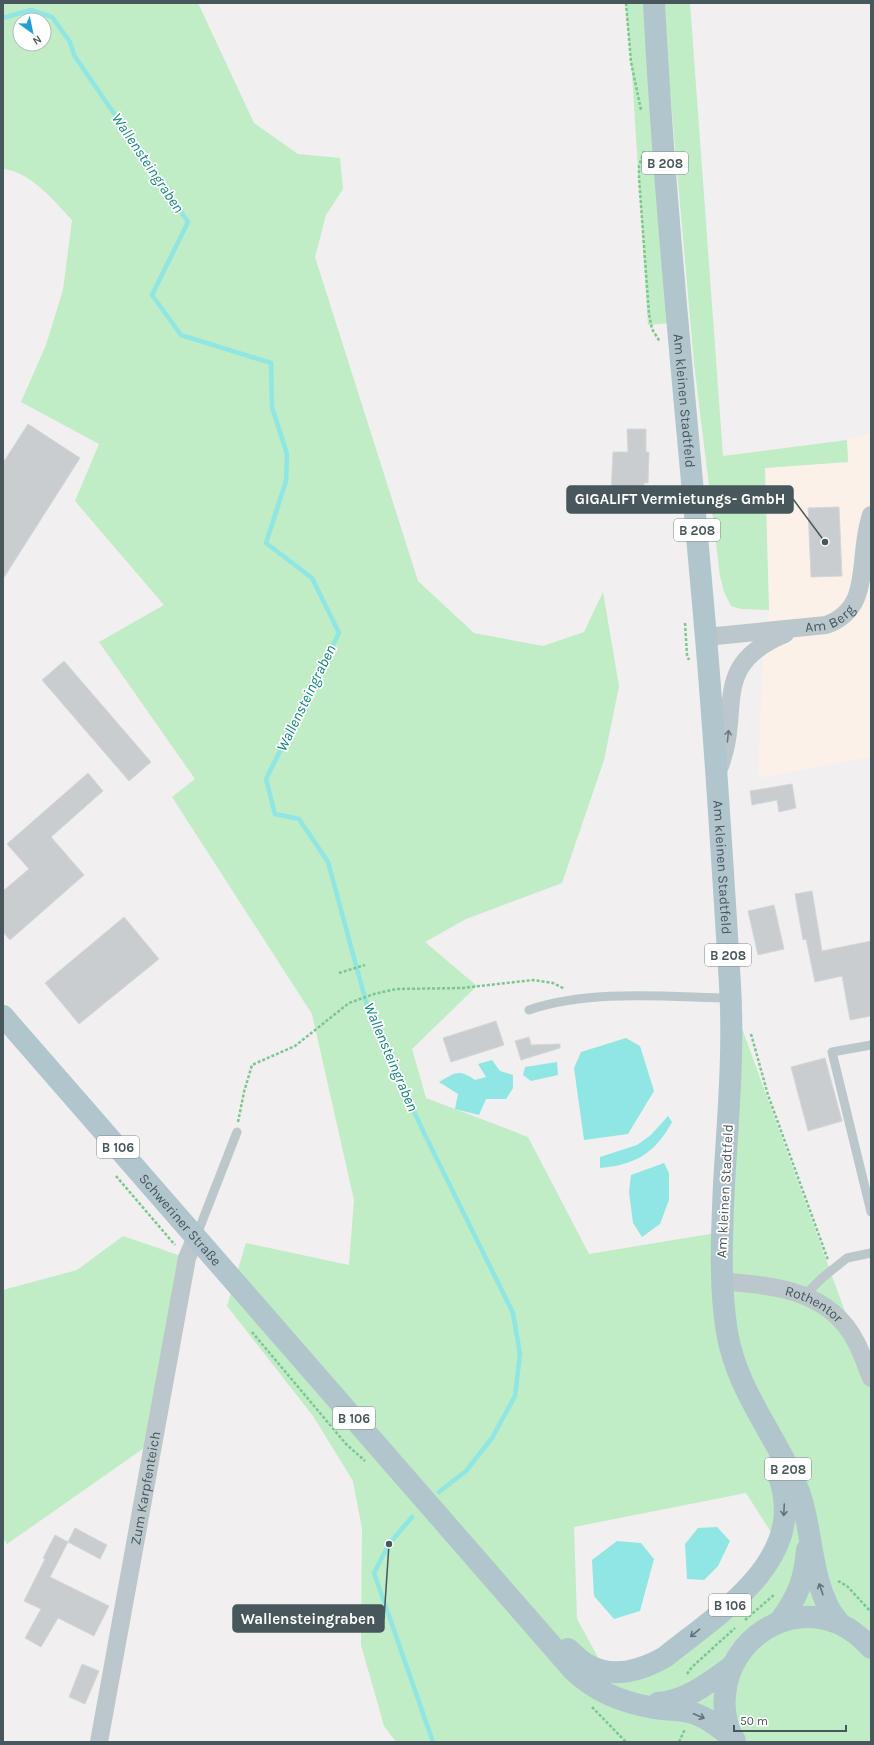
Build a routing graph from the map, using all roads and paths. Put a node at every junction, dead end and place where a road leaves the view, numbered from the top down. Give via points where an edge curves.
1 (654, 3) edge
2 (871, 514) edge
3 (797, 629) junction
4 (706, 637) junction
5 (716, 773) junction
6 (365, 965) dead end
7 (339, 973) dead end
8 (731, 998) junction
9 (579, 999) junction
10 (529, 1010) dead end
11 (3, 1016) edge
12 (871, 1045) edge
13 (237, 1132) joint
14 (871, 1212) edge
15 (196, 1237) junction
16 (871, 1254) edge
17 (721, 1281) junction
18 (805, 1295) junction
19 (871, 1378) edge
20 (754, 1407) junction
21 (808, 1535) junction
22 (780, 1621) junction
23 (839, 1624) junction
24 (540, 1634) junction
25 (871, 1648) edge
26 (731, 1667) junction
27 (633, 1703) junction
28 (588, 1704) dead end
29 (735, 1740) edge
30 (99, 1742) edge
31 (626, 1742) edge

1 - 4 main road, Am kleinen Stadtfeld / B 208 via 657,67
2 - 3 street, Am Berg via 867,534 867,586 859,606 852,614 834,623
3 - 4 street, Am Berg
5 -> 3 street via 728,740 730,697 741,665 763,644
4 - 5 main road, Am kleinen Stadtfeld / B 208
5 - 8 main road, Am kleinen Stadtfeld / B 208
6 - 7 path
8 - 9 lane
8 - 17 main road, Am kleinen Stadtfeld / B 208 via 731,1074
9 - 10 lane via 545,1004
9 - 13 path via 553,983 533,980 462,988 396,989 349,1002 295,1046 252,1065
11 - 15 main road, Schweriner Straße / B 106
12 - 14 lane via 832,1052
13 - 15 lane
15 - 24 main road, Schweriner Straße / B 106
15 - 30 street, Zum Karpfenteich via 187,1258
16 - 18 lane via 847,1258
17 - 18 street, Rothentor via 765,1286
17 - 20 main road, Am kleinen Stadtfeld / B 208 via 728,1338 739,1375
18 - 19 street, Rothentor via 828,1308 847,1328 856,1342
20 - 21 main road, B 208 via 795,1482 805,1510
20 -> 24 main road, B 106 via 756,1432 779,1477 785,1504 778,1543 765,1568 750,1588 665,1657 636,1670 618,1672 595,1668 558,1641
21 - 22 main road, B 208 via 807,1559 802,1582 793,1603
23 -> 21 main road, B 208 via 826,1603
22 - 23 main road, B 106 via 820,1618
22 - 26 main road, B 106 via 764,1628 751,1639 739,1652
23 - 25 main road, B 106 via 856,1633
24 - 27 main road, B 106 via 586,1683 605,1694
26 - 27 main road, B 106 via 688,1695 660,1703
26 - 29 main road, B 106 via 725,1685 724,1703 727,1722
27 -> 29 main road, B 106 via 689,1712 710,1721
28 - 31 path

